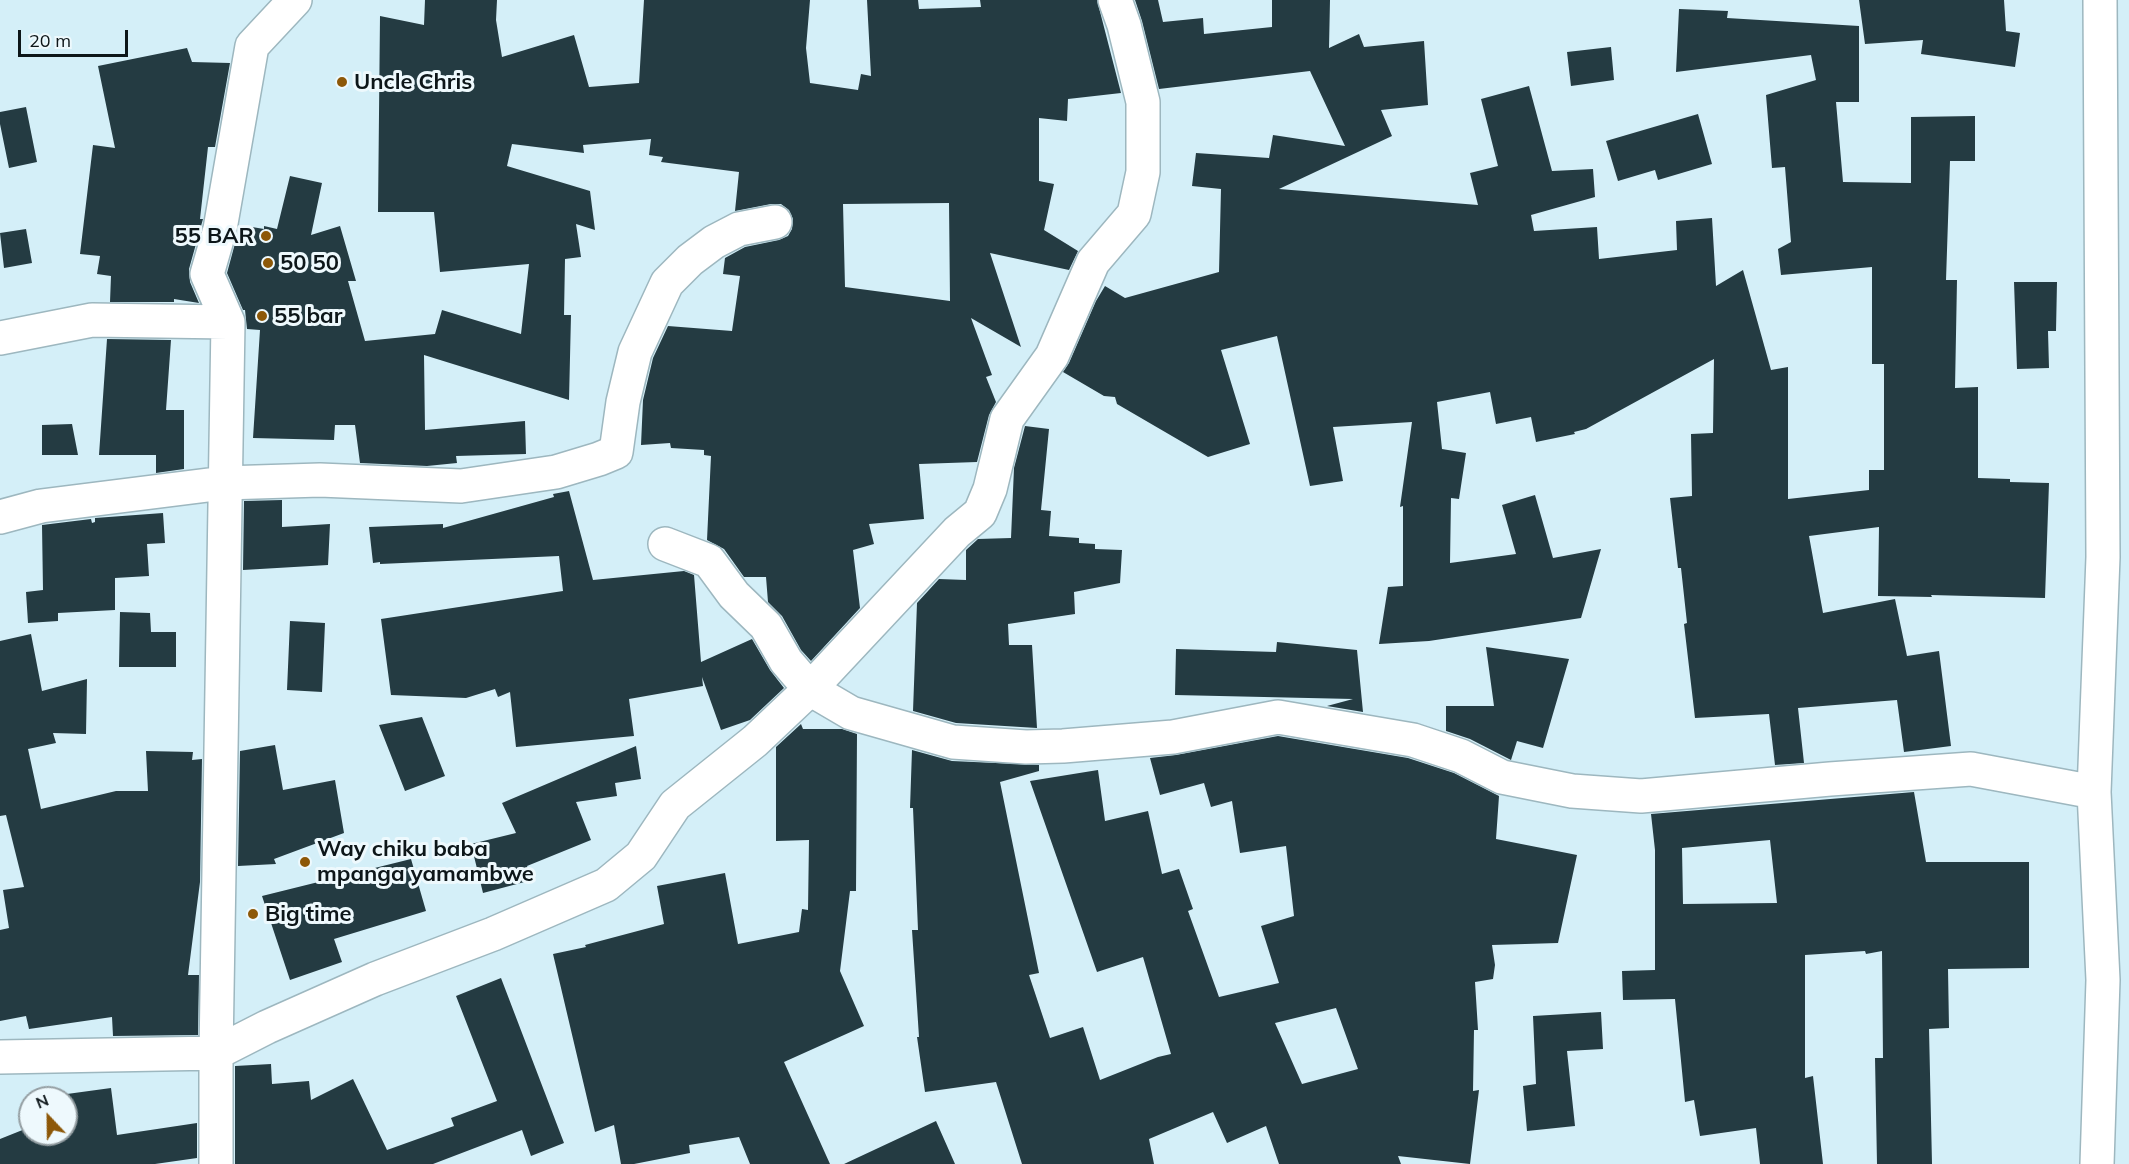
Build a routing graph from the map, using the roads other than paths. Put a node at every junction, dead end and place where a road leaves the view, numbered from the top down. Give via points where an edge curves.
1 (295, 0) edge
2 (1115, 0) edge
3 (2100, 0) edge
4 (775, 222) dead end
5 (228, 322) junction
6 (0, 338) edge
7 (224, 483) junction
8 (0, 517) edge
9 (665, 544) dead end
10 (810, 689) junction
11 (2094, 792) junction
12 (216, 1053) junction
13 (0, 1056) edge
14 (216, 1164) edge
15 (2097, 1164) edge

1 - 5 street via 252,46 220,229 207,274
2 - 10 street via 1143,102 1143,172 1134,214 1093,262 1052,356 1007,419 980,513 957,532
3 - 11 street via 2103,558
4 - 7 street via 739,229 714,242 667,283 635,352 616,452 556,472 461,486 320,480
5 - 6 street via 92,320
5 - 7 street
7 - 8 street via 41,506
7 - 12 street
9 - 10 street via 709,561 734,595 766,626 786,661
10 - 11 street via 851,713 953,742 977,744 1044,746 1173,737 1278,717 1413,740 1461,756 1502,777 1572,791 1641,796 1971,769
10 - 12 street via 755,741 675,804 641,856 606,885 364,984
11 - 15 street via 2103,980
12 - 13 street
12 - 14 street

